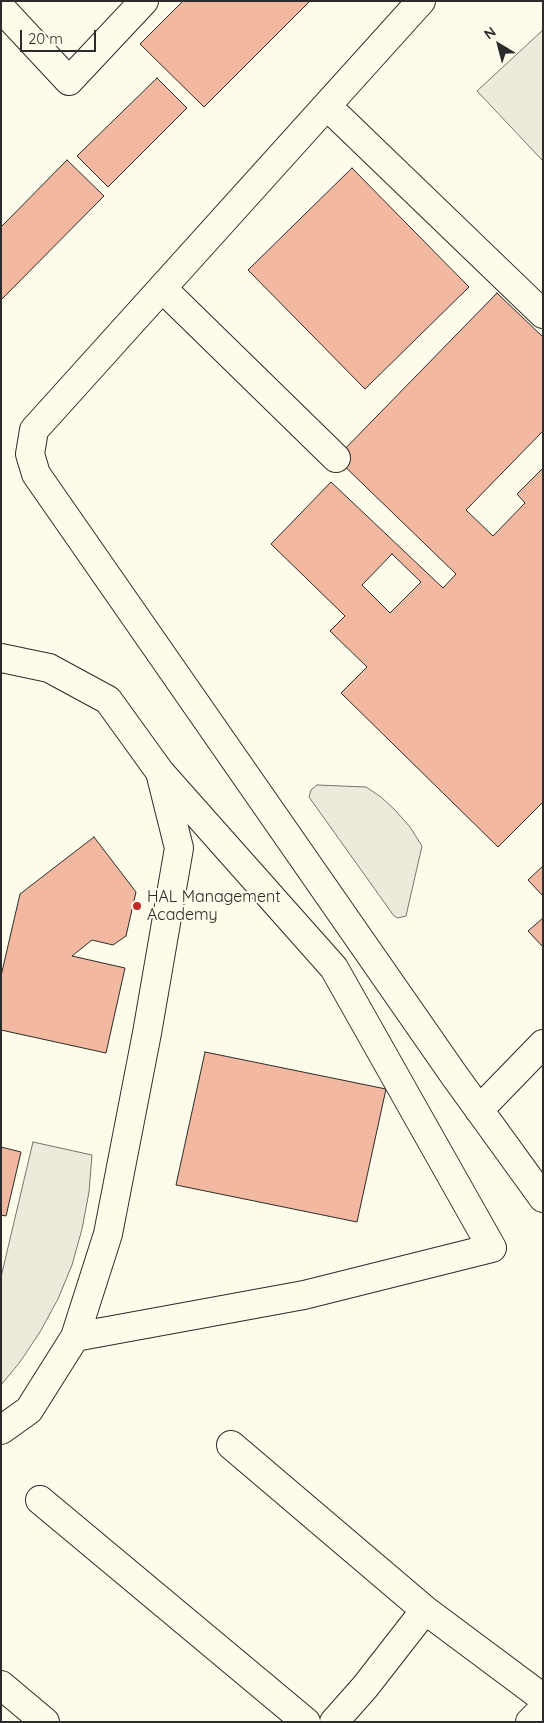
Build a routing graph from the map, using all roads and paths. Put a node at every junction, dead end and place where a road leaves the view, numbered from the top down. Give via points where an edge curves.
1 (144, 1) edge
2 (421, 1) edge
3 (1, 8) edge
4 (327, 106) junction
5 (162, 288) junction
6 (543, 314) edge
7 (336, 458) dead end
8 (1, 658) edge
9 (160, 772) junction
10 (543, 1044) edge
11 (479, 1110) junction
12 (543, 1198) edge
13 (75, 1337) junction
14 (1, 1430) edge
15 (230, 1445) dead end
16 (40, 1500) dead end
17 (425, 1610) junction
18 (1, 1685) edge
19 (543, 1698) edge
20 (543, 1709) edge
21 (45, 1722) edge
22 (306, 1722) edge
23 (334, 1722) edge
24 (530, 1722) edge

1 - 3 street via 69,81
2 - 4 street
4 - 5 street
4 - 6 street
5 - 7 street
5 - 11 street via 34,430 30,454 36,474
8 - 9 street via 49,668 108,700
9 - 13 street via 179,848 108,1234
9 - 13 street via 334,968 492,1248 304,1295
10 - 11 street
11 - 12 street
13 - 14 street via 29,1410
15 - 17 street
16 - 22 street
17 - 19 street
17 - 23 street
18 - 21 street
20 - 24 street

